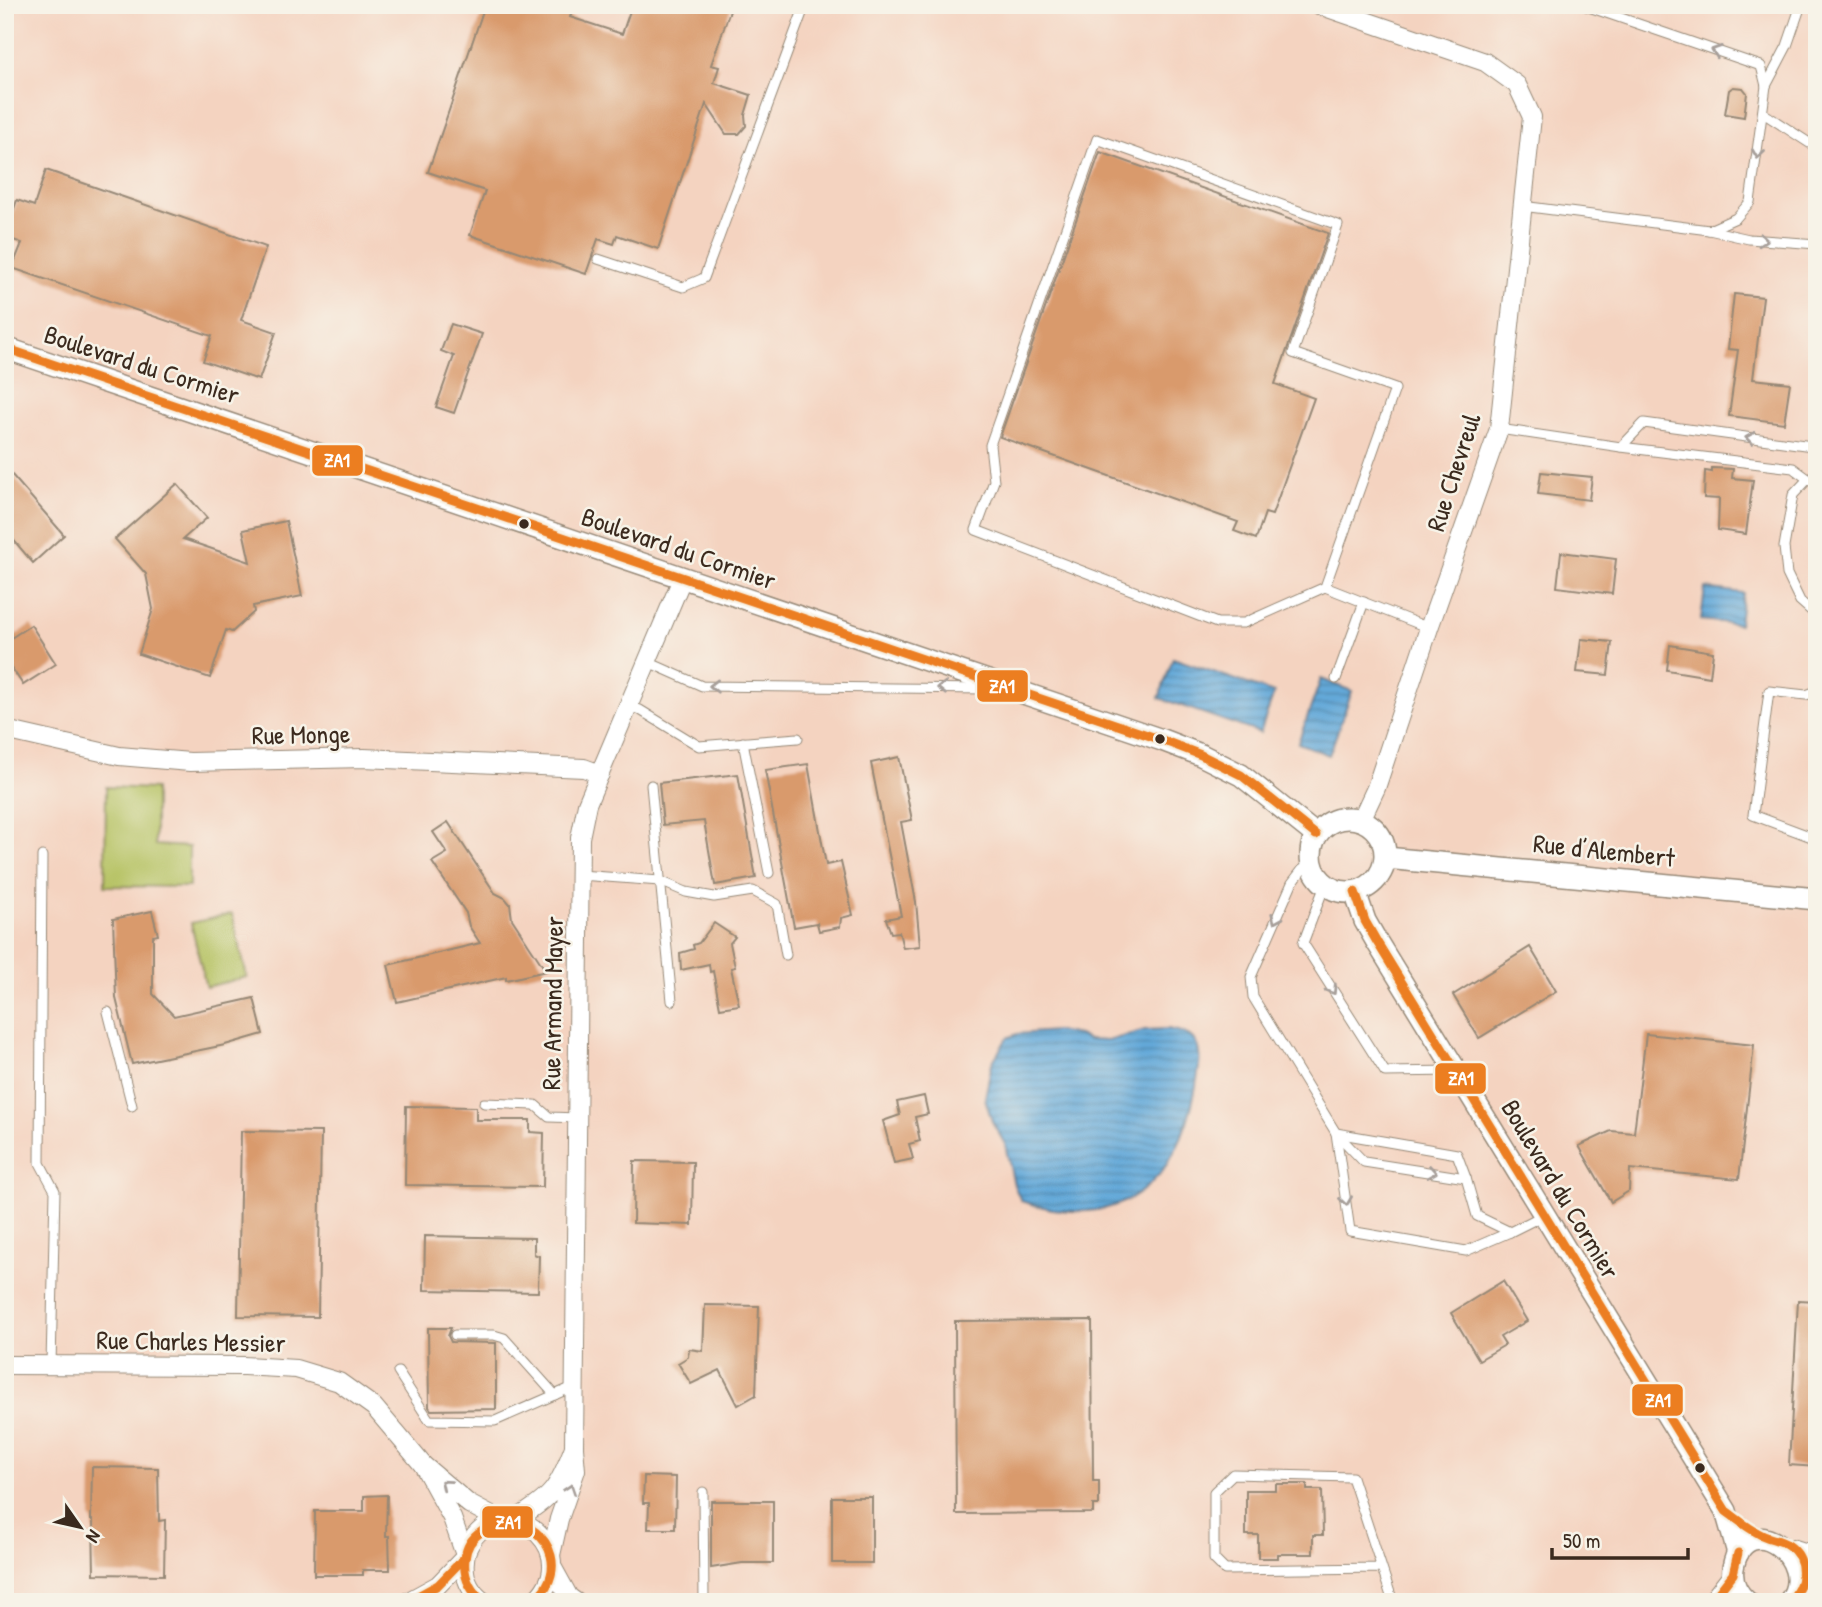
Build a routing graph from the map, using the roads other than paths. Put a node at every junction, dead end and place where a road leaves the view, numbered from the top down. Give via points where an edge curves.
1 (805, 5) edge
2 (1319, 5) edge
3 (1583, 5) edge
4 (1801, 5) edge
5 (1766, 86) junction
6 (1763, 113) junction
7 (1817, 148) edge
8 (1522, 206) junction
9 (1709, 230) junction
10 (1817, 244) edge
11 (598, 259) dead end
12 (5, 348) edge
13 (1499, 429) junction
14 (1621, 447) junction
15 (1817, 449) edge
16 (1812, 480) edge
17 (682, 579) junction
18 (1325, 587) junction
19 (1364, 602) junction
20 (1817, 616) edge
21 (1429, 628) junction
22 (648, 662) junction
23 (1336, 679) dead end
24 (1010, 689) junction
25 (1817, 691) edge
26 (629, 706) junction
27 (5, 730) edge
28 (798, 738) dead end
29 (743, 742) junction
30 (600, 774) junction
31 (651, 785) dead end
32 (1361, 820) junction
33 (1316, 835) junction
34 (1817, 839) edge
35 (42, 856) dead end
36 (1386, 858) junction
37 (1312, 863) junction
38 (769, 873) dead end
39 (580, 875) junction
40 (660, 881) junction
41 (1325, 885) junction
42 (1355, 892) junction
43 (1817, 899) edge
44 (786, 955) dead end
45 (672, 1001) dead end
46 (108, 1012) dead end
47 (1456, 1071) junction
48 (484, 1103) dead end
49 (132, 1106) dead end
50 (578, 1118) junction
51 (1336, 1133) junction
52 (1466, 1178) junction
53 (1544, 1215) junction
54 (1510, 1232) junction
55 (455, 1335) dead end
56 (5, 1364) edge
57 (51, 1365) junction
58 (397, 1372) dead end
59 (575, 1386) junction
60 (555, 1395) junction
61 (574, 1447) junction
62 (423, 1465) junction
63 (703, 1492) dead end
64 (1726, 1511) junction
65 (508, 1521) junction
66 (1768, 1538) junction
67 (1792, 1548) junction
68 (1738, 1553) junction
69 (465, 1556) junction
70 (1817, 1556) edge
71 (552, 1561) junction
72 (1381, 1568) junction
73 (1733, 1574) junction
74 (1800, 1592) edge
75 (407, 1602) edge
76 (484, 1602) edge
77 (533, 1602) edge
78 (576, 1602) edge
79 (704, 1602) edge
80 (1393, 1602) edge
81 (1712, 1602) edge
82 (1747, 1602) edge

1 - 11 lane via 704,278 683,287
2 - 8 street, Rue Chevreul via 1485,62 1517,85 1532,117
5 -> 3 lane via 1761,66
4 - 5 lane
5 - 6 lane
6 - 7 lane
6 -> 9 lane via 1750,202 1736,218
8 - 9 lane
8 - 13 street, Rue Chevreul
9 -> 10 lane via 1749,239
12 - 17 street, Boulevard du Cormier
13 - 14 lane
13 - 21 street, Rue Chevreul
15 -> 14 lane via 1644,423
14 - 16 lane via 1793,468
16 - 20 lane via 1793,495 1784,547 1787,574 1800,601
17 - 22 street, Rue Armand Mayer
17 - 24 street, Boulevard du Cormier
18 - 18 lane via 1395,389 1293,353 1338,225 1097,139 990,445 994,481 976,530 1217,623 1244,623
18 - 19 lane
19 - 21 lane
19 - 23 lane
21 - 32 street, Rue Chevreul
24 -> 22 lane via 702,686
22 - 26 street, Rue Armand Mayer
24 - 33 street, Boulevard du Cormier via 1201,755 1241,775
25 - 34 lane via 1806,695 1769,691 1753,815
26 - 29 lane via 699,746
26 - 30 street, Rue Armand Mayer
27 - 30 street, Rue Monge via 119,756 190,762 364,758 584,768
28 - 29 lane
29 - 38 lane
30 - 39 street, Rue Armand Mayer via 587,803 580,838
31 - 40 lane
32 - 33 street via 1336,820
32 - 36 street via 1380,835
33 - 37 street
35 - 57 lane via 40,1163 55,1191
36 - 42 street via 1376,880
36 - 43 street, Rue d’Alembert
37 - 41 street
37 -> 51 lane via 1292,883 1251,977 1253,997
39 - 40 lane
39 - 50 street, Rue Armand Mayer
40 - 44 lane via 714,897 753,891 777,904
40 - 45 lane
41 - 42 street
41 -> 47 lane via 1303,943 1385,1072
42 - 47 street, Boulevard du Cormier via 1371,931
46 - 49 lane
47 - 53 street, Boulevard du Cormier
48 - 50 lane via 535,1105 549,1117
50 - 59 street, Rue Armand Mayer
51 -> 52 lane via 1364,1162
51 - 52 lane via 1457,1154
51 -> 54 lane via 1350,1231 1466,1251
52 - 54 lane via 1476,1216
53 - 54 lane
53 - 64 street, Boulevard du Cormier
55 - 60 lane via 504,1338
56 - 57 street, Rue Charles Messier
57 - 62 street, Rue Charles Messier via 296,1369 339,1382 374,1407
58 - 60 lane via 429,1420 495,1420
59 - 60 lane
59 - 61 street, Rue Armand Mayer
61 - 65 street, Rue Armand Mayer via 562,1480 548,1498
71 -> 61 street, Rue Armand Mayer via 559,1519 576,1471
65 -> 62 street, Rue Charles Messier via 469,1504
62 - 69 street, Rue Charles Messier via 452,1518
63 - 79 lane
64 - 66 street, Boulevard du Cormier
64 - 68 street, Boulevard du Cormier
65 - 69 street, Rue Armand Mayer via 479,1532
65 - 71 street, Rue Charles Messier via 538,1532
66 - 67 street, Boulevard du Cormier
66 - 68 street via 1748,1544
67 - 70 street
67 - 74 street via 1803,1570
68 - 73 street
69 - 75 street, Rue Armand Mayer via 438,1585
69 - 76 street, Rue Charles Messier via 469,1586
71 - 77 street, Rue Armand Mayer via 549,1582
71 - 78 street, Rue Charles Messier via 569,1597
72 - 72 lane via 1352,1477 1233,1474 1214,1492 1214,1559 1225,1570
72 - 80 lane
73 - 81 street
73 - 82 street via 1735,1588

